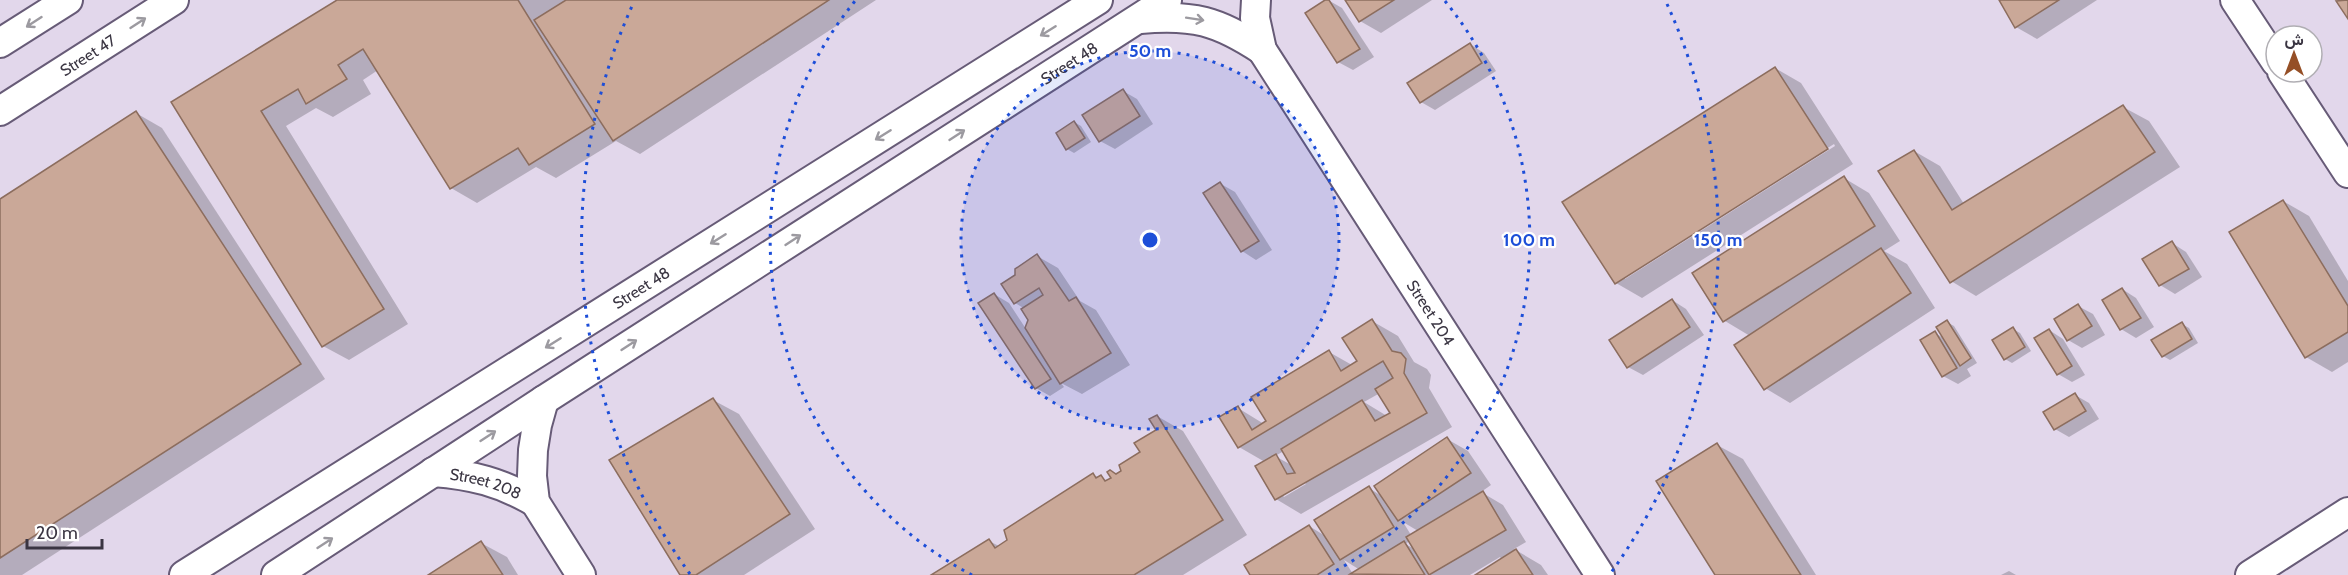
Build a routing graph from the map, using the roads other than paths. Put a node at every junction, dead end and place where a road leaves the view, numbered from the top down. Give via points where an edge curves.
1 (68, 0) edge
2 (174, 0) edge
3 (1098, 0) edge
4 (1167, 0) edge
5 (1256, 0) edge
6 (2235, 0) edge
7 (1137, 19) junction
8 (0, 43) edge
9 (2264, 44) edge
10 (1262, 50) junction
11 (2290, 84) edge
12 (0, 111) edge
13 (2348, 173) edge
14 (544, 400) junction
15 (433, 472) junction
16 (535, 502) junction
17 (2348, 512) edge
18 (184, 575) edge
19 (276, 575) edge
20 (581, 575) edge
21 (1600, 575) edge
22 (2250, 575) edge

1 -> 8 street
12 -> 2 street, Street 47
3 -> 18 street, Street 48
4 - 7 street, Street 48
5 - 10 street, Street 204 via 1255,18
6 - 9 street
7 -> 10 street, Street 204 via 1170,16 1203,20 1234,32
14 -> 7 street, Street 48
10 - 21 street, Street 204
11 - 13 street
15 -> 14 street, Street 48
14 - 16 street, Street 208 via 533,450
15 - 16 street, Street 208 via 487,479
19 -> 15 street, Street 48
16 - 20 street, Street 208
17 - 22 street

